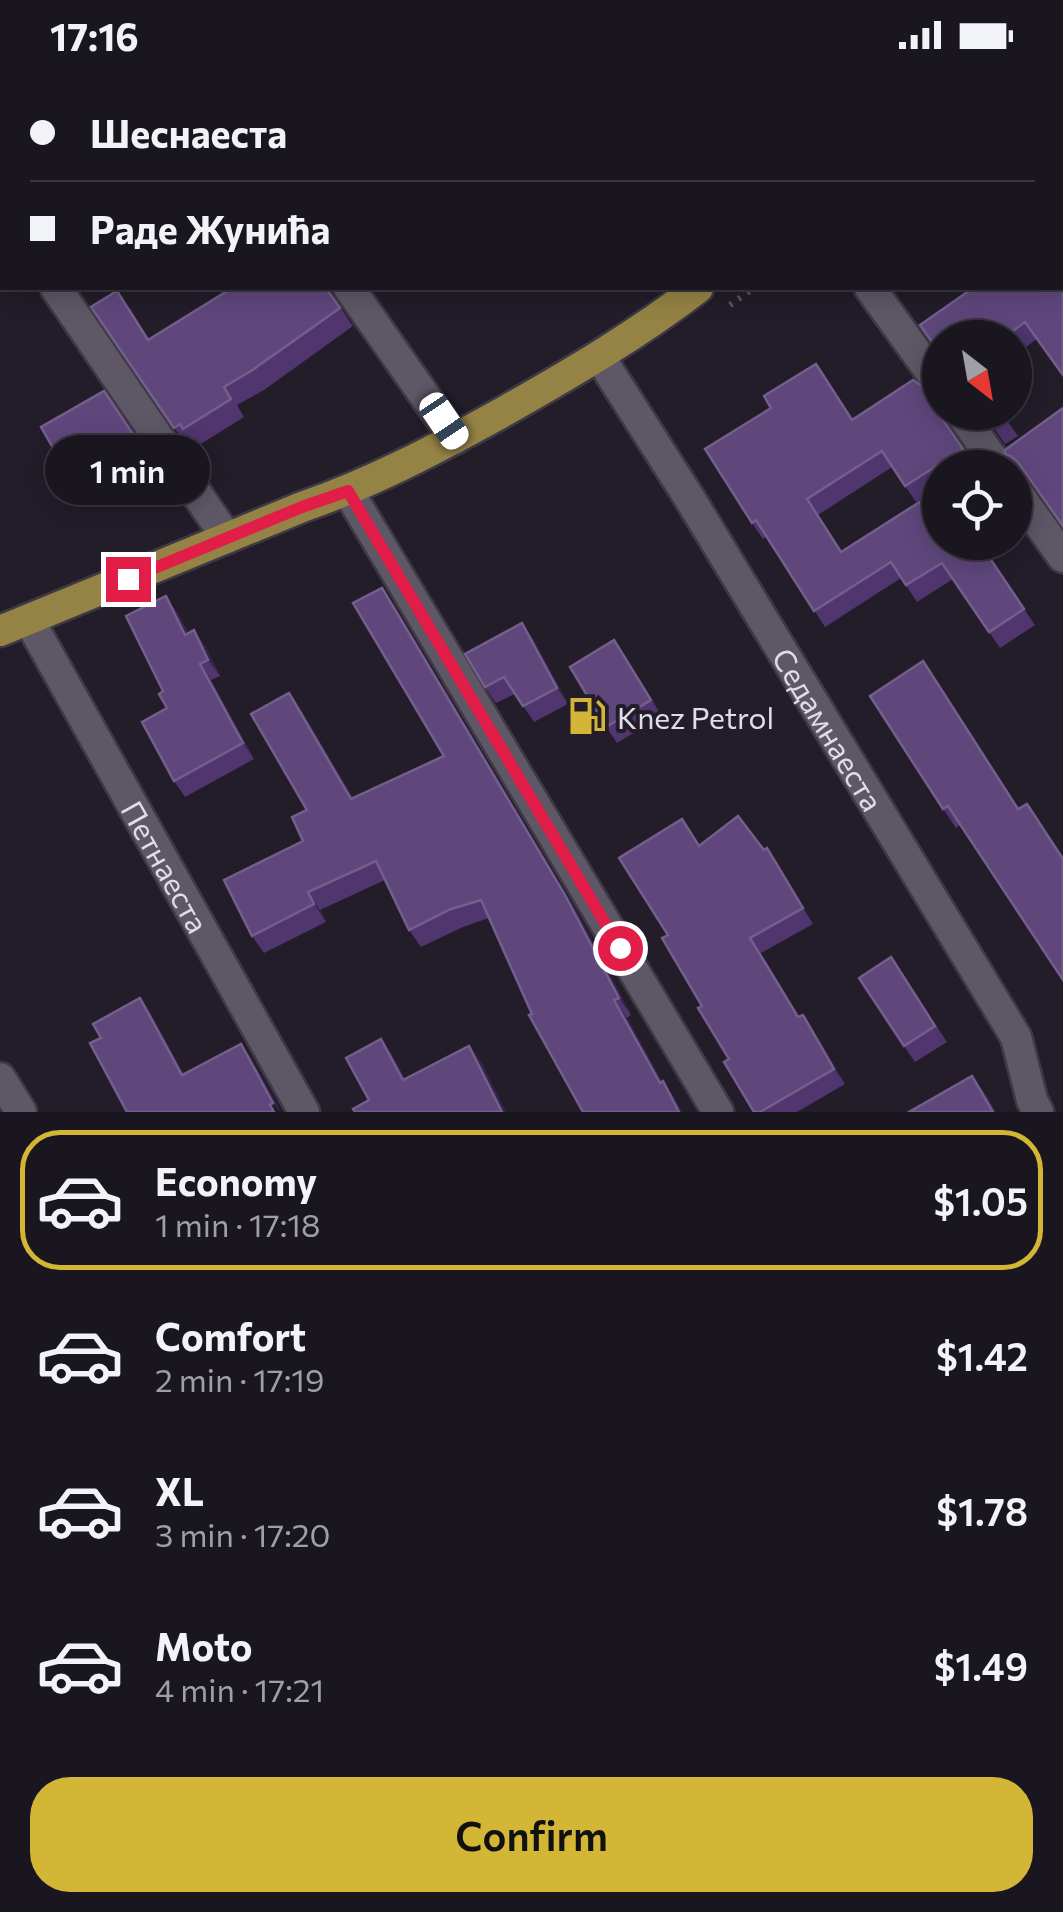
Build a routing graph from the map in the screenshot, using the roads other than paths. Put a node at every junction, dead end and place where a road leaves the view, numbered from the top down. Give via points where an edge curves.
1 (57, 290) edge
2 (350, 290) edge
3 (695, 290) edge
4 (871, 290) edge
5 (599, 356) junction
6 (922, 360) edge
7 (456, 438) junction
8 (348, 491) junction
9 (1032, 514) edge
10 (226, 538) junction
11 (1063, 558) edge
12 (29, 620) junction
13 (0, 631) edge
14 (0, 1078) edge
15 (21, 1112) edge
16 (304, 1112) edge
17 (718, 1112) edge
18 (1038, 1112) edge

1 - 10 street
2 - 7 street
3 - 5 main road
4 - 6 street
5 - 7 main road
5 - 18 street, Седамнаеста via 1016,1037
7 - 8 main road
8 - 10 main road
8 - 17 street
9 - 11 street
10 - 12 main road
12 - 13 main road
12 - 16 street, Петнаеста
14 - 15 street

